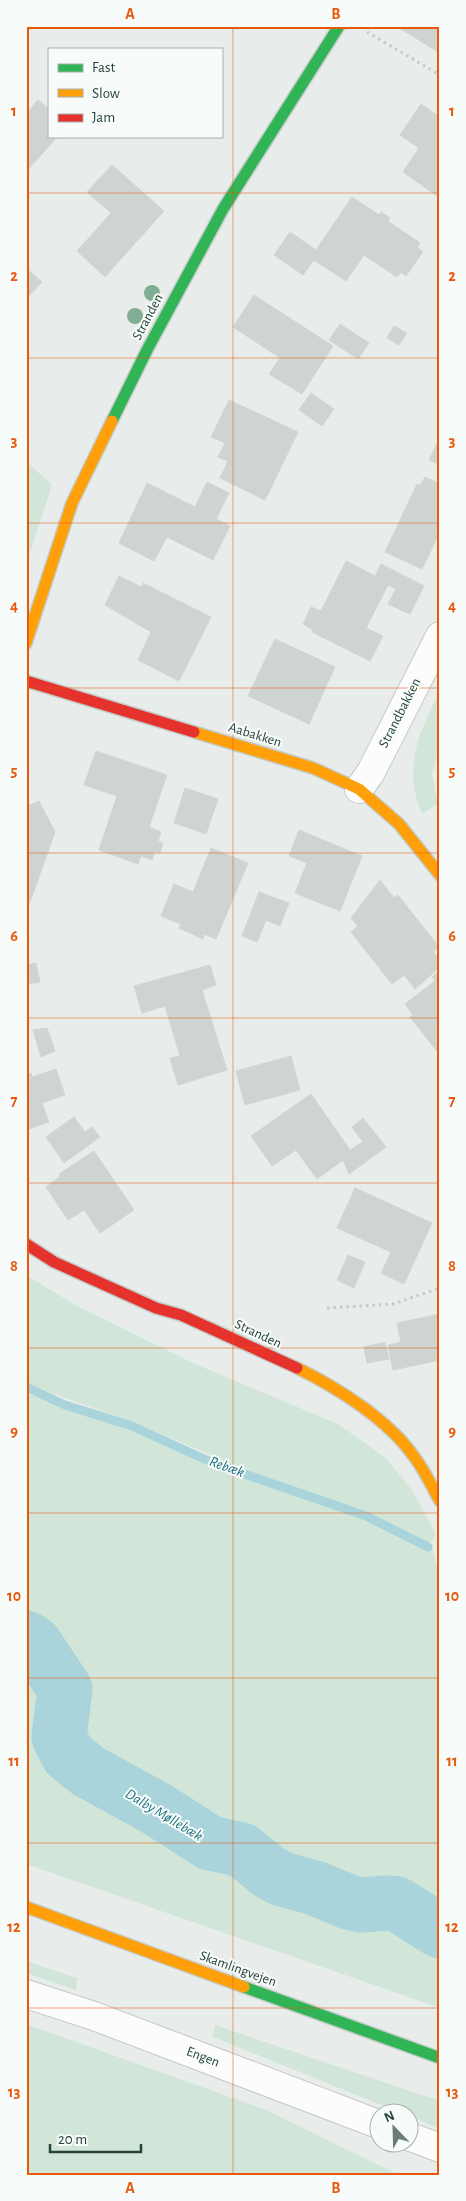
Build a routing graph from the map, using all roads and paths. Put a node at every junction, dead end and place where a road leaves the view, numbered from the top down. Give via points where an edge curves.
1 (339, 26) edge
2 (365, 31) dead end
3 (440, 75) edge
4 (440, 636) edge
5 (26, 643) edge
6 (26, 681) edge
7 (359, 789) junction
8 (440, 875) edge
9 (26, 1244) edge
10 (440, 1288) edge
11 (327, 1308) dead end
12 (440, 1501) edge
13 (26, 1907) edge
14 (26, 1994) edge
15 (440, 2058) edge
16 (368, 2120) edge
17 (418, 2140) edge
18 (440, 2148) edge

1 - 5 street, Stranden via 223,208 147,350 72,503
2 - 3 path
4 - 7 street, Strandbakken via 371,772
6 - 7 street, Aabakken via 313,768
7 - 8 street, Aabakken via 399,824
9 - 12 street, Stranden via 54,1262 156,1308 218,1331 317,1378 383,1422 415,1457
10 - 11 path via 393,1304
13 - 15 street, Skamlingvejen
14 - 16 street, Engen via 94,2016
17 - 18 street

